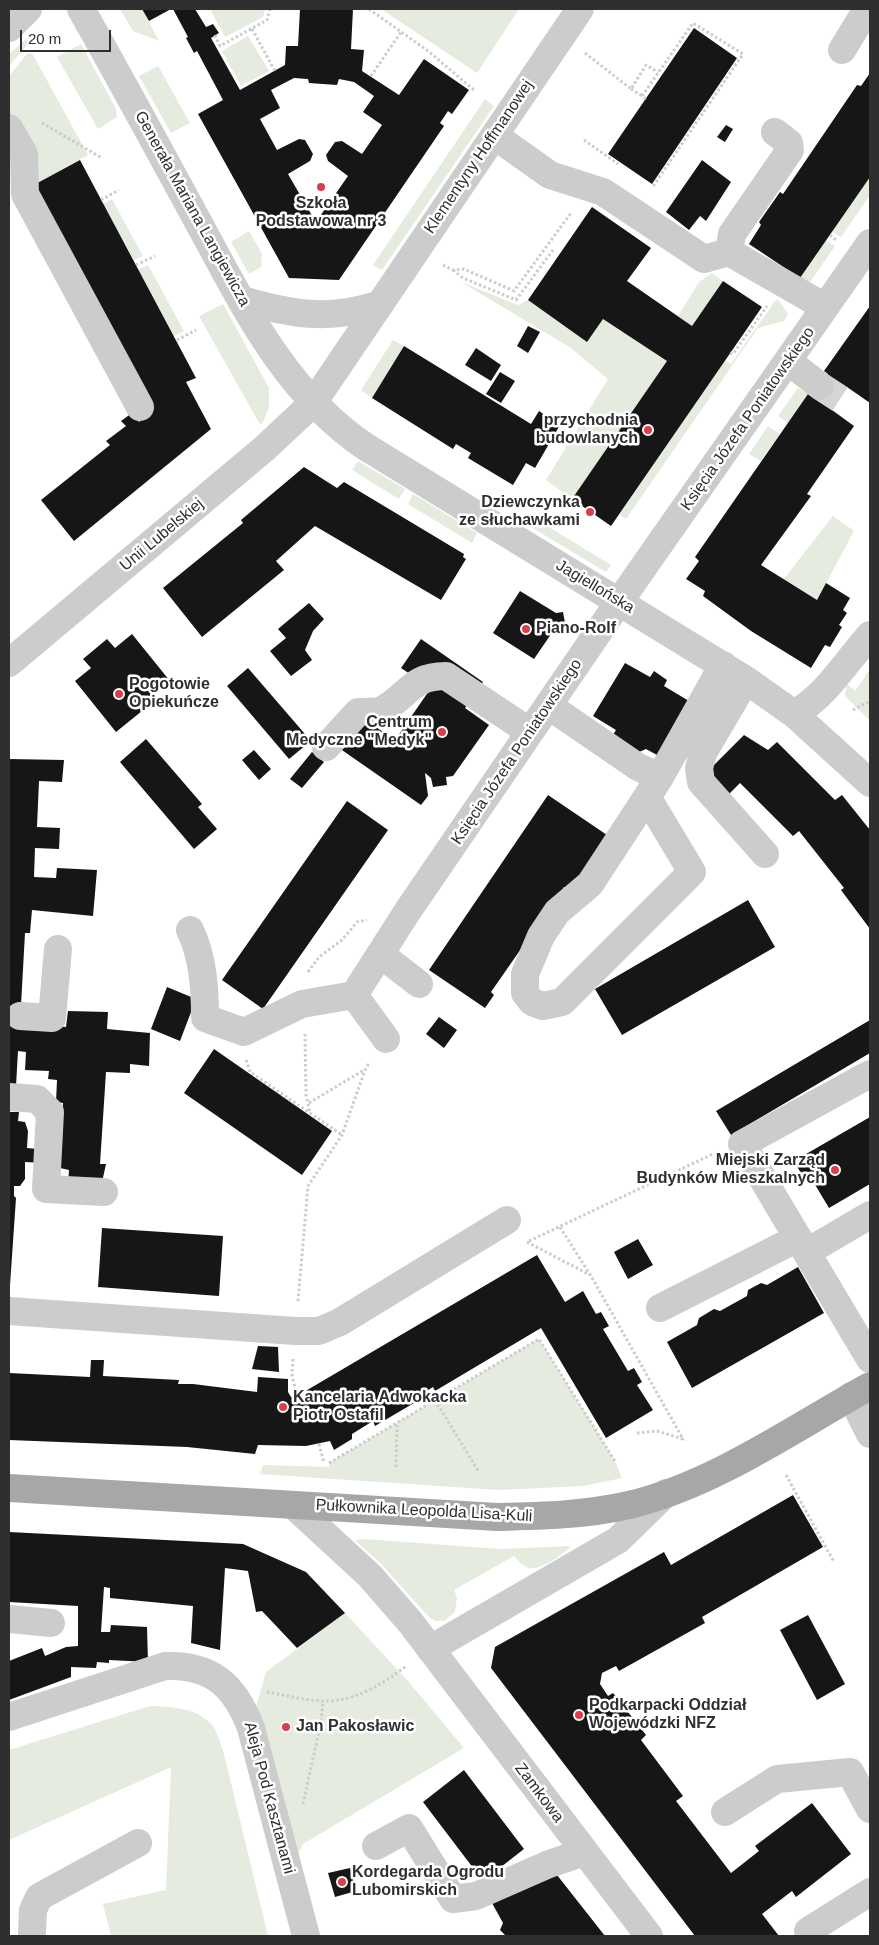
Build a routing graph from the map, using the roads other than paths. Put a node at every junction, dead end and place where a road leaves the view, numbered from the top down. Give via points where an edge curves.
1 (28, 9) edge
2 (81, 9) edge
3 (580, 9) edge
4 (867, 9) edge
5 (9, 28) edge
6 (842, 50) dead end
7 (9, 128) edge
8 (775, 132) dead end
9 (495, 136) junction
10 (870, 243) edge
11 (728, 252) junction
12 (242, 300) junction
13 (377, 305) junction
14 (825, 307) junction
15 (788, 360) junction
16 (820, 386) tunnel mouth
17 (313, 403) junction
18 (140, 406) dead end
19 (621, 603) junction
20 (870, 635) edge
21 (9, 663) edge
22 (722, 665) junction
23 (746, 680) junction
24 (549, 706) junction
25 (794, 714) junction
26 (530, 732) junction
27 (326, 747) dead end
28 (870, 783) edge
29 (654, 787) junction
30 (765, 854) dead end
31 (190, 930) dead end
32 (58, 949) dead end
33 (380, 954) junction
34 (419, 984) dead end
35 (354, 995) junction
36 (20, 1016) dead end
37 (386, 1039) road end
38 (870, 1074) edge
39 (9, 1097) edge
40 (104, 1192) dead end
41 (870, 1216) edge
42 (506, 1220) road end
43 (802, 1245) junction
44 (660, 1308) dead end
45 (9, 1311) edge
46 (870, 1359) edge
47 (861, 1391) edge
48 (870, 1434) edge
49 (9, 1488) edge
50 (666, 1493) junction
51 (293, 1505) junction
52 (9, 1620) edge
53 (52, 1623) dead end
54 (430, 1649) junction
55 (9, 1717) edge
56 (870, 1809) edge
57 (725, 1812) dead end
58 (138, 1843) dead end
59 (376, 1846) dead end
60 (585, 1852) junction
61 (870, 1892) edge
62 (808, 1931) dead end
63 (26, 1935) edge
64 (306, 1936) edge
65 (649, 1936) edge

1 - 5 street
2 - 12 street, Generała Mariana Langiewicza
3 - 9 street, Klementyny Hoffmanowej
4 - 6 street
7 - 18 street via 24,154 25,194
8 - 11 street via 789,142 790,150 732,234
9 - 11 street via 550,174 603,192 704,259
9 - 13 street, Klementyny Hoffmanowej
10 - 14 street, Księcia Józefa Poniatowskiego
11 - 14 street
12 - 13 street via 277,310 313,315 354,313
12 - 17 street, Generała Mariana Langiewicza via 277,359
13 - 17 street, Klementyny Hoffmanowej
14 - 15 street, Księcia Józefa Poniatowskiego
15 - 16 street
15 - 19 street, Księcia Józefa Poniatowskiego
17 - 19 street, Jagiellońska via 366,447
17 - 21 street, Unii Lubelskiej via 265,448
19 - 22 street, Jagiellońska
19 - 24 street, Księcia Józefa Poniatowskiego
20 - 25 street via 836,678 809,705
22 - 23 street, Jagiellońska
22 - 29 street
23 - 25 street, Jagiellońska
23 - 30 street via 703,752 699,768 701,782
24 - 26 street, Księcia Józefa Poniatowskiego
24 - 29 street via 638,767
25 - 28 street, Jagiellońska
26 - 27 street via 446,676 430,676 417,682 380,711 358,712
26 - 33 street, Księcia Józefa Poniatowskiego
29 - 29 street via 590,884 557,912 541,936 525,974 525,993 532,1002 544,1006 562,1002 692,872
31 - 35 street via 201,964 205,1018 244,1032 300,1005
32 - 36 street via 52,1018
33 - 34 street
33 - 35 street, Księcia Józefa Poniatowskiego
35 - 37 street
38 - 43 street via 742,1144
39 - 40 street via 37,1099 50,1112 46,1189
41 - 43 street
42 - 45 street via 340,1322 319,1331
43 - 44 street
43 - 46 street
47 - 48 street
47 - 50 main road, Pułkownika Leopolda Lisa-Kuli via 734,1462
49 - 51 main road, Pułkownika Leopolda Lisa-Kuli
50 - 51 main road, Pułkownika Leopolda Lisa-Kuli via 592,1512 548,1516 497,1517
50 - 54 street via 618,1540
51 - 54 street, Zamkowa via 370,1576
52 - 53 street
54 - 60 street, Zamkowa
55 - 64 street, Aleja Pod Kasztanami via 165,1666 182,1666 216,1677 231,1689 251,1728
56 - 57 street via 850,1772 777,1779
58 - 63 street via 39,1897
59 - 60 street via 409,1828 453,1899 476,1896
60 - 65 street, Zamkowa
61 - 62 street

